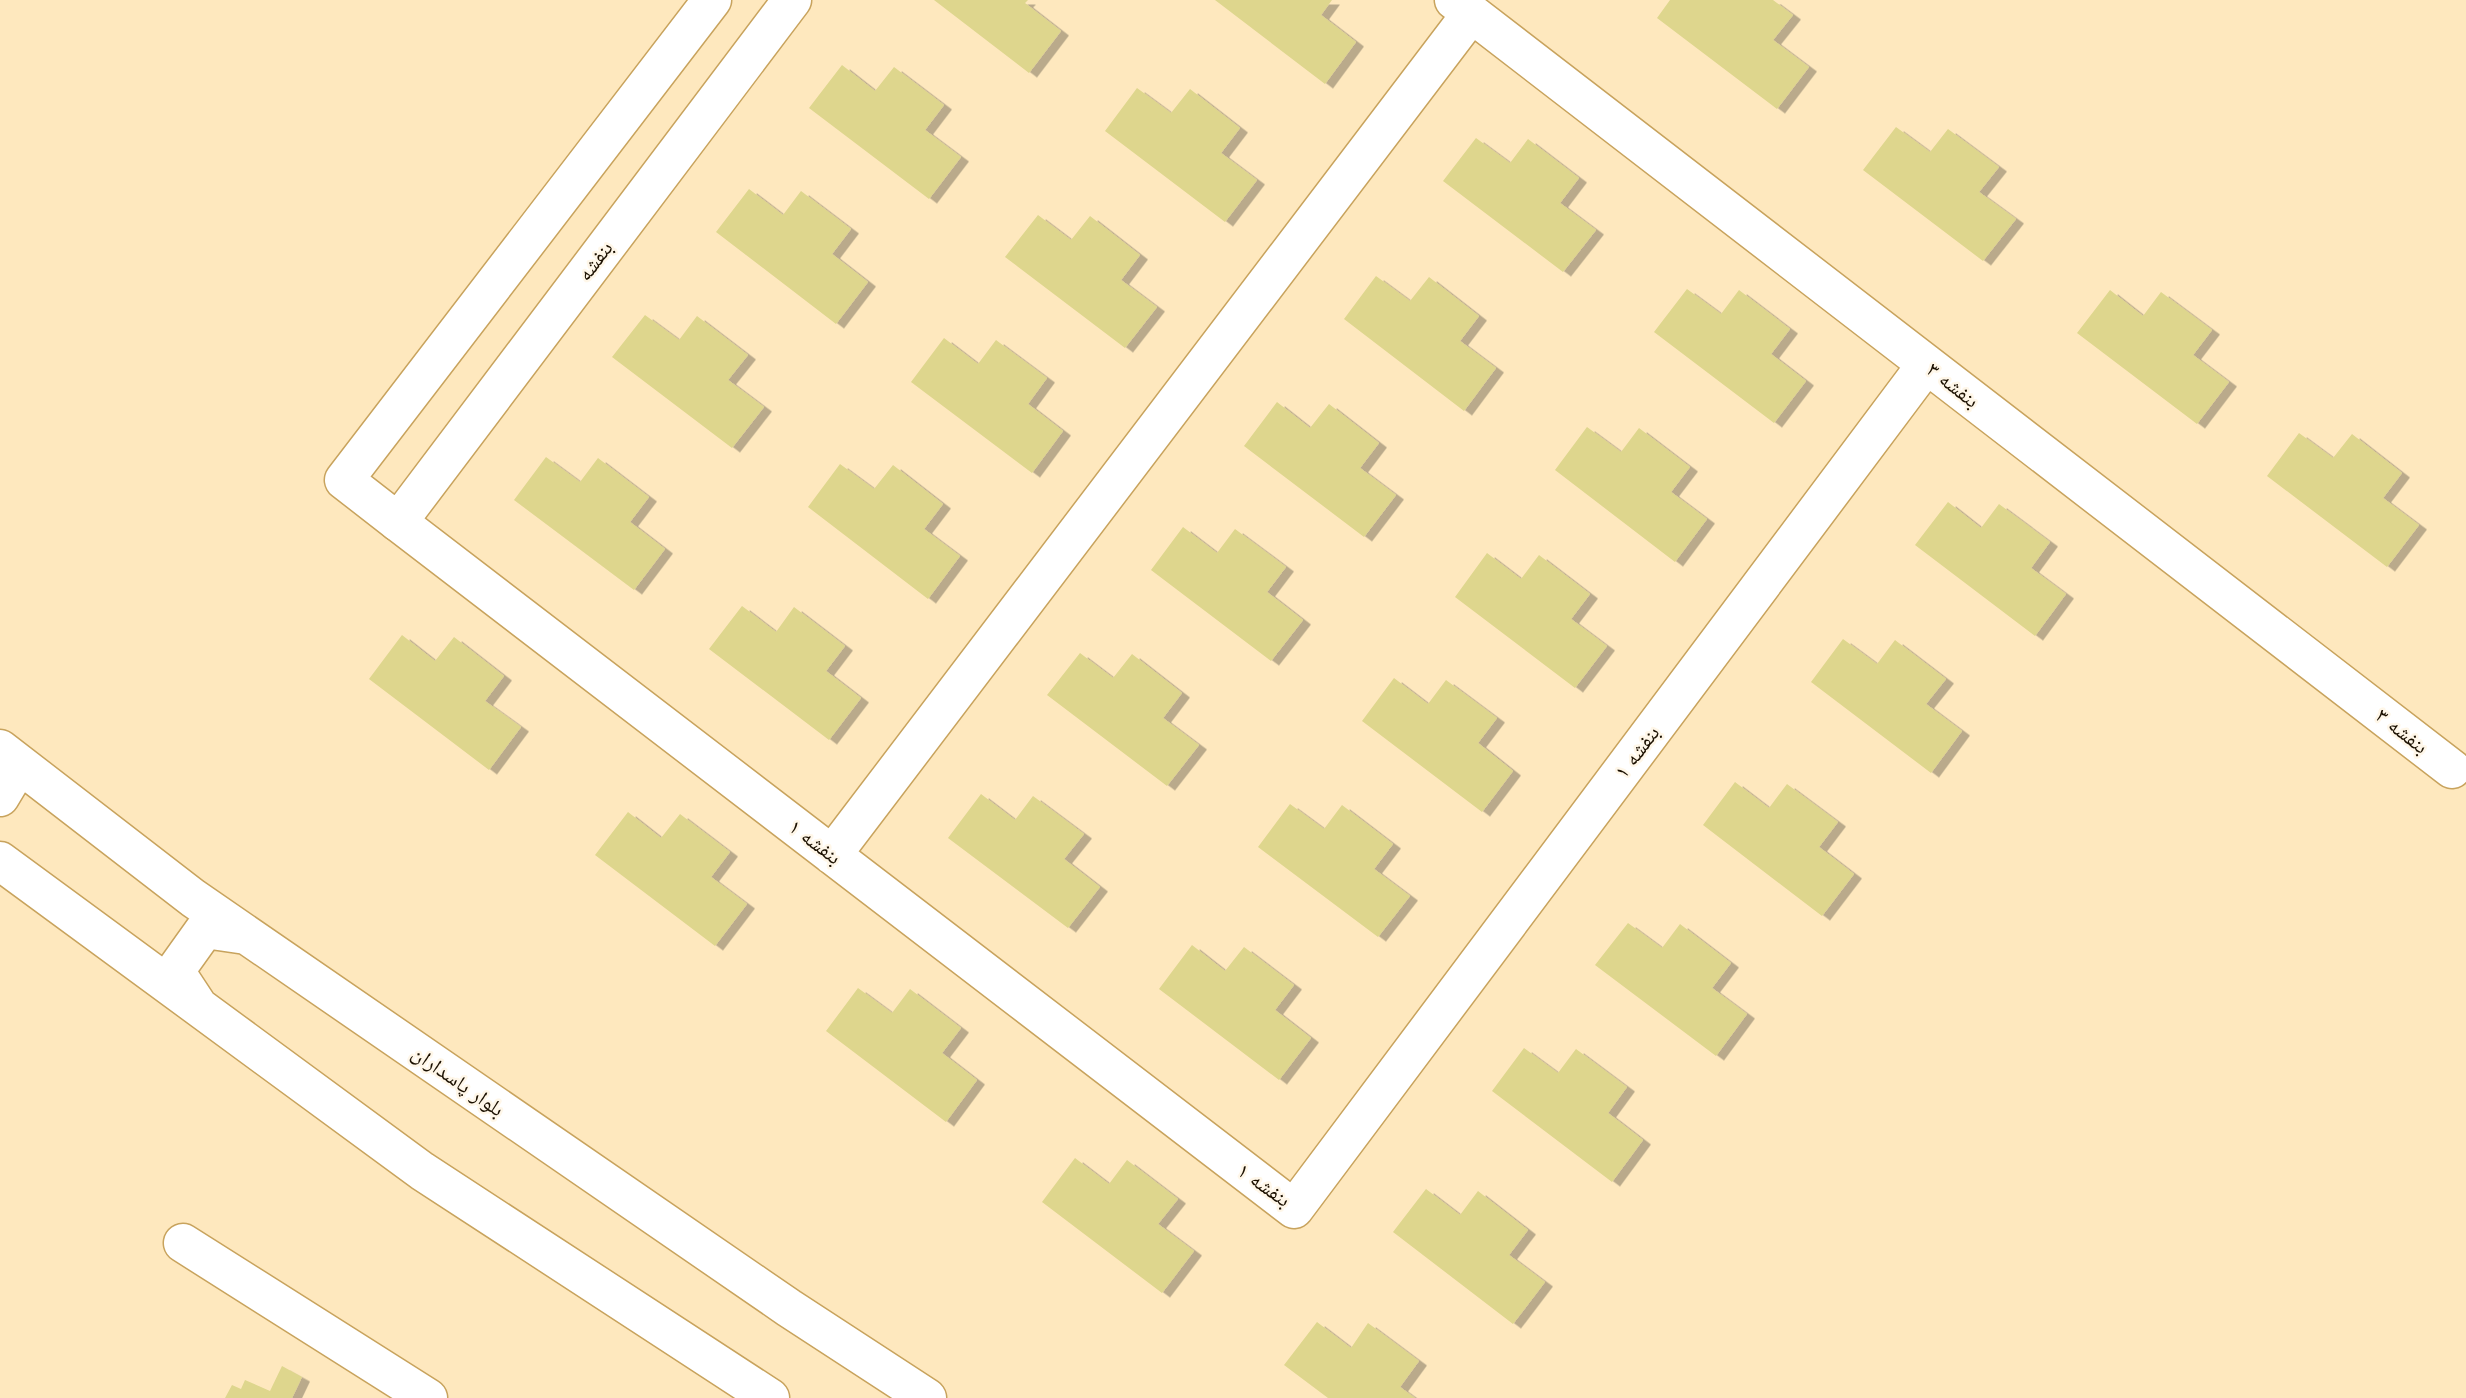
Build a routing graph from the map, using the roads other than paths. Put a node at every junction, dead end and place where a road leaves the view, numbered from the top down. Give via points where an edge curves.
1 (712, 0) edge
2 (792, 0) edge
3 (1462, 7) edge
4 (1926, 365) junction
5 (398, 522) junction
6 (0, 749) edge
7 (0, 765) edge
8 (2452, 769) dead end
9 (0, 797) edge
10 (832, 855) junction
11 (0, 861) edge
12 (246, 935) junction
13 (201, 1010) junction
14 (183, 1243) dead end
15 (428, 1398) edge
16 (769, 1398) edge
17 (927, 1398) edge

1 - 5 main road, بنفشه ۱ via 344,480
2 - 5 main road, بنفشه
3 - 4 main road, بنفشه ۳
3 - 10 main road
4 - 8 main road, بنفشه ۳
4 - 10 main road, بنفشه ۱ via 1294,1209
5 - 10 main road, بنفشه ۱
6 - 12 main road, بلوار پاسداران
7 - 9 main road via 9,782
11 - 13 main road
12 - 13 main road via 205,929 175,971
12 - 17 main road, بلوار پاسداران
13 - 16 main road via 422,1171
14 - 15 main road

